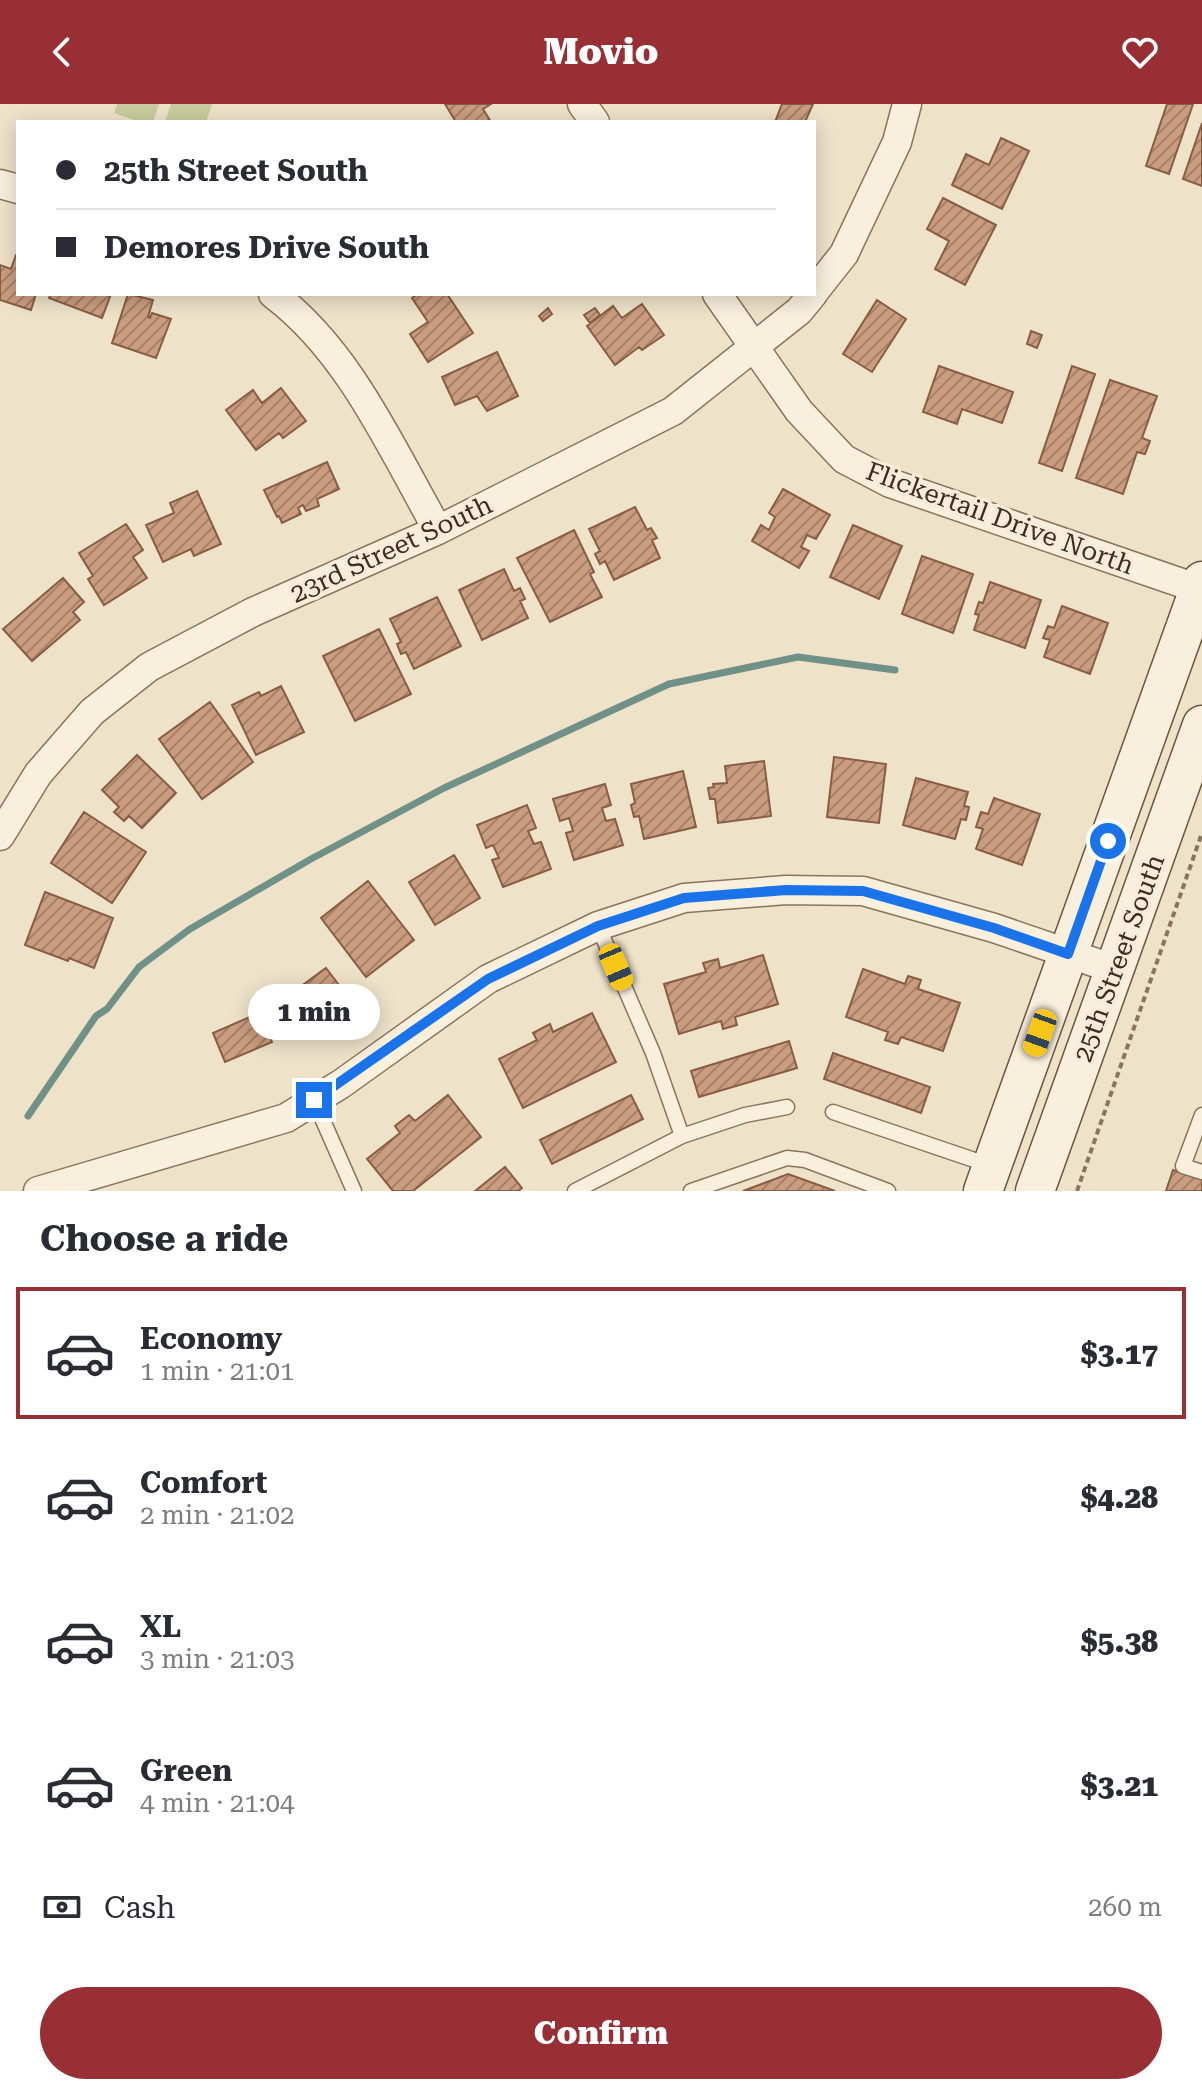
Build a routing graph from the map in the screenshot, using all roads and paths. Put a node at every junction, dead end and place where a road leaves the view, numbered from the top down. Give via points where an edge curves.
1 (907, 104) edge
2 (816, 289) edge
3 (276, 296) edge
4 (718, 296) edge
5 (811, 296) edge
6 (754, 347) junction
7 (438, 530) junction
8 (1201, 587) edge
9 (1202, 725) edge
10 (1202, 833) edge
11 (0, 836) edge
12 (598, 926) junction
13 (1068, 954) junction
14 (1114, 969) junction
15 (314, 1100) junction
16 (787, 1107) dead end
17 (833, 1112) dead end
18 (1202, 1115) edge
19 (682, 1136) junction
20 (1202, 1172) edge
21 (988, 1178) edge
22 (38, 1191) edge
23 (354, 1191) edge
24 (575, 1191) edge
25 (691, 1191) edge
26 (888, 1191) edge
27 (1035, 1191) edge
28 (1077, 1191) edge

1 - 2 street, 23rd Street South via 897,142 844,254
3 - 7 street via 299,314 349,374
4 - 6 street, Flickertail Drive North
5 - 6 street, 23rd Street South
6 - 7 street, 23rd Street South via 673,411
6 - 8 street, Flickertail Drive North via 799,411 844,459 890,483
7 - 11 street, 23rd Street South via 253,612 149,667 83,722 38,774
8 - 13 main road, 25th Street South
9 - 14 main road, 25th Street South
10 - 28 path
12 - 13 street via 684,898 786,890 863,891
12 - 15 street via 488,979
12 - 19 lane
13 - 14 street
13 - 21 main road, 25th Street South
14 - 27 main road, 25th Street South
15 - 22 street via 286,1118
15 - 23 lane
16 - 19 lane
17 - 21 lane
18 - 20 lane via 1183,1166
19 - 24 lane
25 - 26 lane via 787,1158

